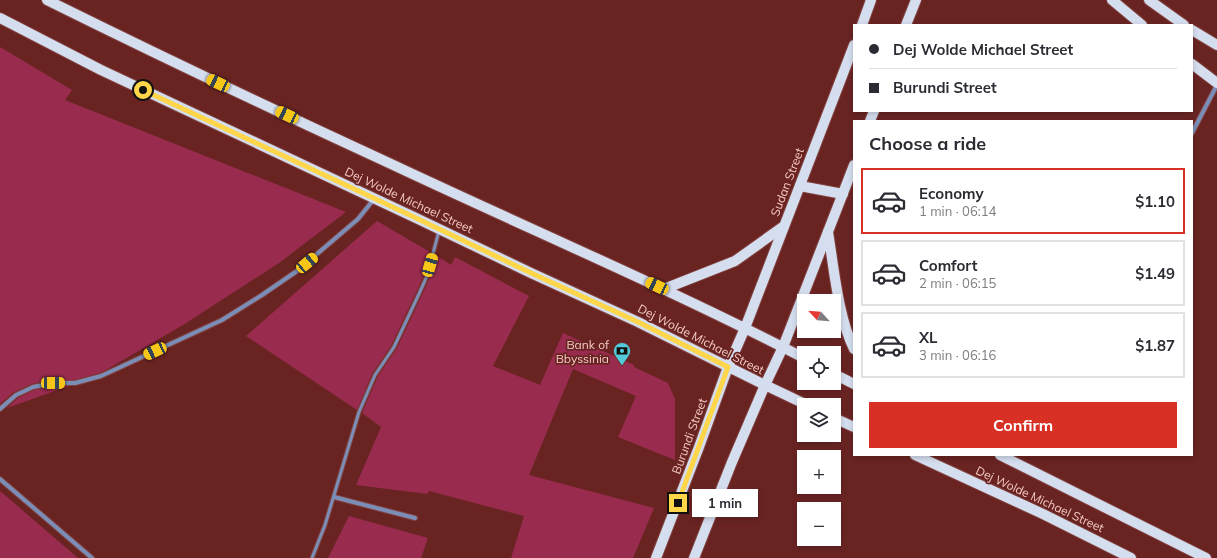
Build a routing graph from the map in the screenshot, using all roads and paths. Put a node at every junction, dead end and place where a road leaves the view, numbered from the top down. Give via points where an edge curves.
1 (47, 0) edge
2 (872, 0) edge
3 (916, 0) edge
4 (1112, 0) edge
5 (1149, 0) edge
6 (0, 18) edge
7 (862, 24) edge
8 (906, 24) edge
9 (1141, 24) edge
10 (1183, 24) edge
11 (1193, 31) edge
12 (1217, 45) edge
13 (853, 48) edge
14 (1193, 65) edge
15 (1217, 84) edge
16 (1193, 130) edge
17 (853, 168) edge
18 (800, 186) junction
19 (843, 194) junction
20 (374, 199) junction
21 (784, 226) junction
22 (440, 229) junction
23 (828, 231) junction
24 (664, 289) junction
25 (745, 328) junction
26 (783, 347) junction
27 (853, 347) edge
28 (797, 354) edge
29 (728, 367) junction
30 (841, 378) edge
31 (853, 384) edge
32 (765, 385) junction
33 (797, 400) edge
34 (0, 409) edge
35 (841, 421) edge
36 (853, 427) edge
37 (917, 456) edge
38 (1002, 456) edge
39 (0, 479) edge
40 (334, 497) junction
41 (415, 518) dead end
42 (92, 558) edge
43 (312, 558) edge
44 (656, 558) edge
45 (694, 558) edge
46 (1131, 558) edge
47 (1206, 558) edge

1 - 24 main road, Dej Wolde Michael Street via 389,164
2 - 7 main road
3 - 8 main road
4 - 9 main road
5 - 10 main road
6 - 20 main road, Dej Wolde Michael Street via 101,70
11 - 12 main road
13 - 18 main road, Sudan Street
14 - 15 main road
15 - 16 street
17 - 19 main road
18 - 19 main road
18 - 21 main road, Sudan Street
19 - 23 main road
20 - 22 main road, Dej Wolde Michael Street
20 - 34 street via 358,219 297,271 222,320 101,376 75,383 53,383 33,387 16,395
21 - 24 main road via 735,261
21 - 25 main road, Sudan Street
22 - 29 main road, Dej Wolde Michael Street
22 - 40 lane via 427,276 394,347 375,375 359,412
23 - 26 main road
23 - 27 main road via 846,330
24 - 25 main road, Dej Wolde Michael Street
25 - 26 main road, Dej Wolde Michael Street
25 - 29 main road, Sudan Street
26 - 28 main road, Dej Wolde Michael Street
26 - 32 main road
29 - 32 main road, Dej Wolde Michael Street
29 - 44 main road, Burundi Street
30 - 31 main road
32 - 33 main road, Dej Wolde Michael Street
32 - 45 main road
35 - 36 main road
37 - 46 main road, Dej Wolde Michael Street
38 - 47 main road, Dej Wolde Michael Street
39 - 42 street
40 - 41 street
40 - 43 lane

